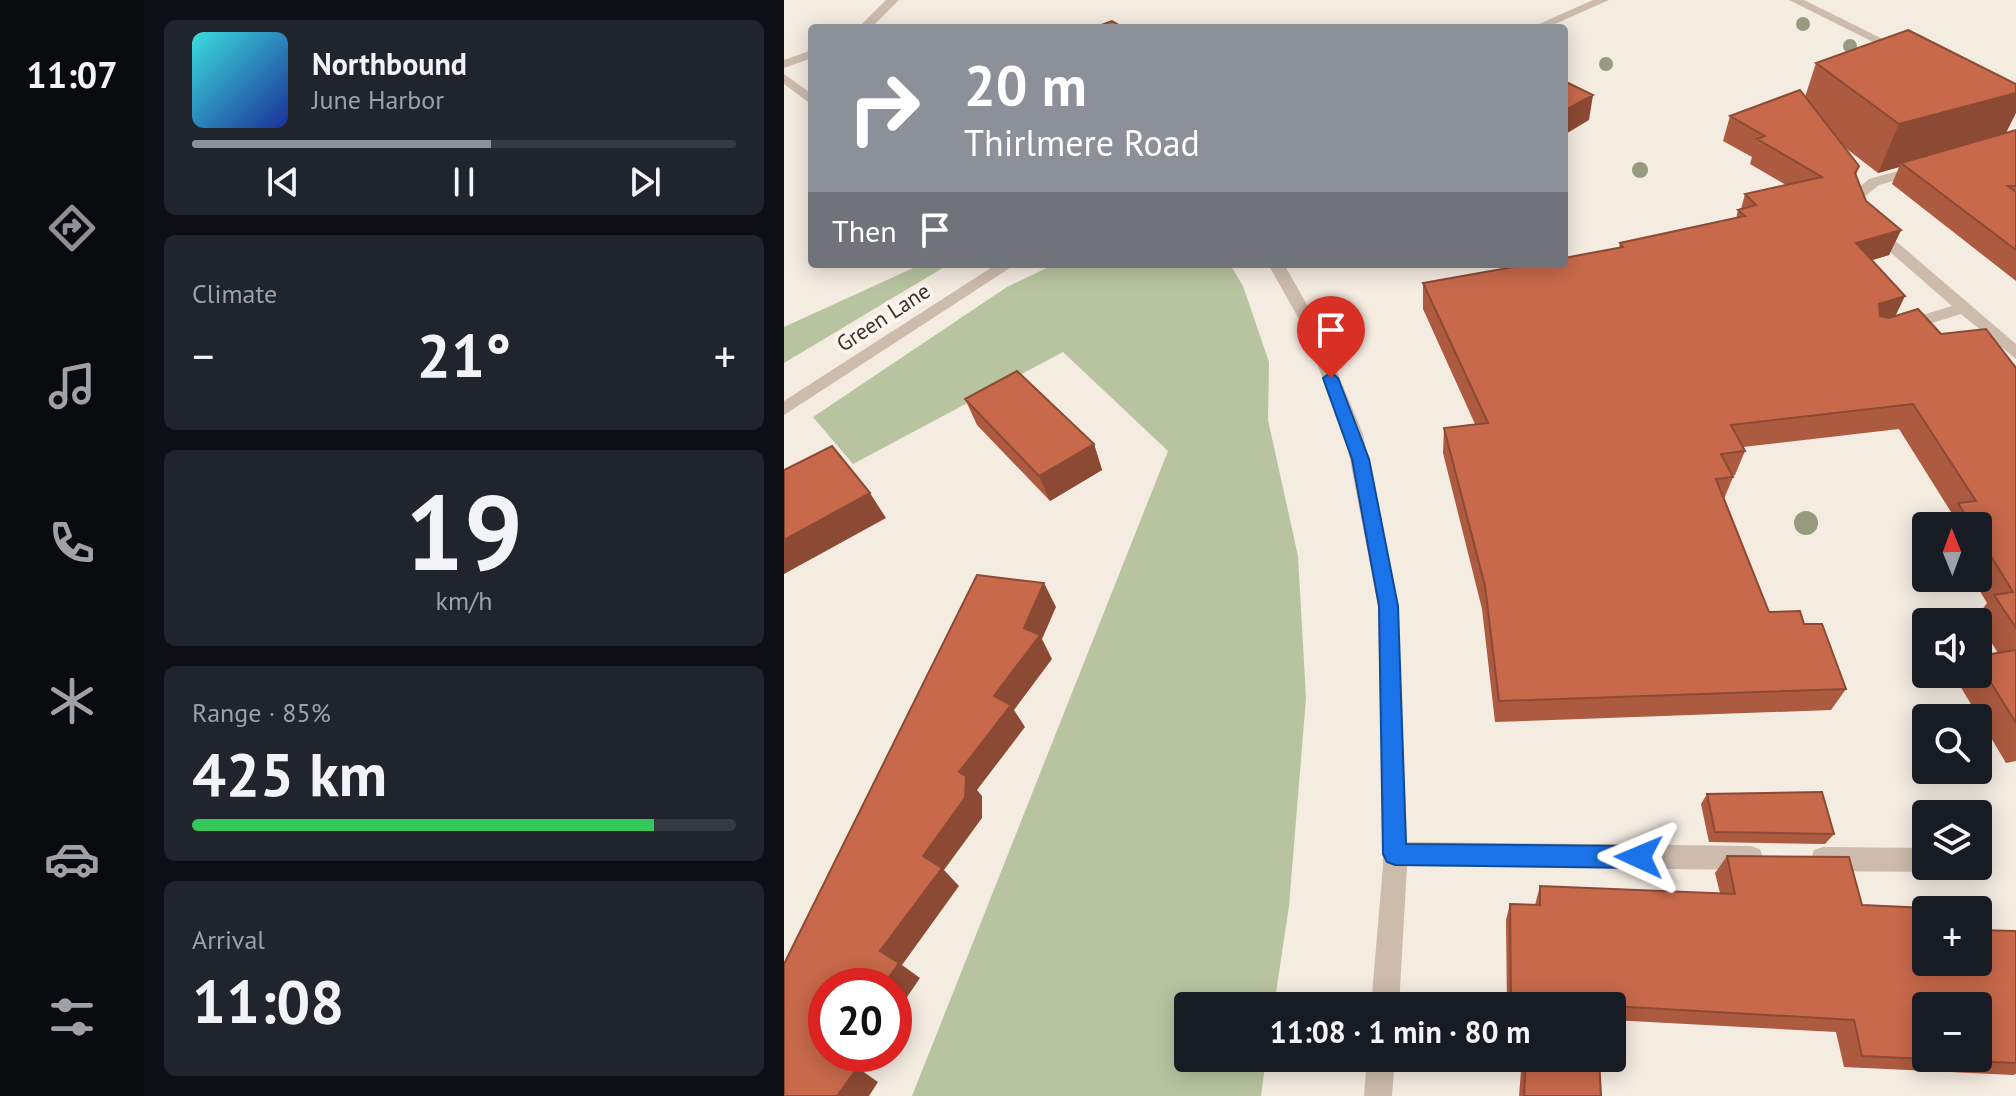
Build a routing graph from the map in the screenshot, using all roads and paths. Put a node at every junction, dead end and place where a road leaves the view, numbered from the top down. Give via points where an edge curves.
1 (893, 0) edge
2 (1603, 0) edge
3 (1795, 0) edge
4 (868, 24) edge
5 (1546, 24) edge
6 (808, 55) edge
7 (1910, 55) edge
8 (784, 64) edge
9 (784, 78) edge
10 (808, 98) edge
11 (1932, 166) edge
12 (1002, 268) edge
13 (1278, 268) edge
14 (1964, 308) junction
15 (1889, 331) edge
16 (2016, 353) edge
17 (784, 409) edge
18 (1395, 854) junction
19 (1912, 860) edge
20 (1386, 992) edge
21 (1380, 1072) edge
22 (1378, 1096) edge

1 - 4 street
2 - 5 street
3 - 7 street
6 - 8 street
9 - 10 street
11 - 14 street via 1874,182 1855,197 1863,221
12 - 17 street, Green Lane
13 - 18 street via 1308,321 1360,459 1390,617
14 - 15 street
14 - 16 street
18 - 19 street
18 - 20 street
21 - 22 street

